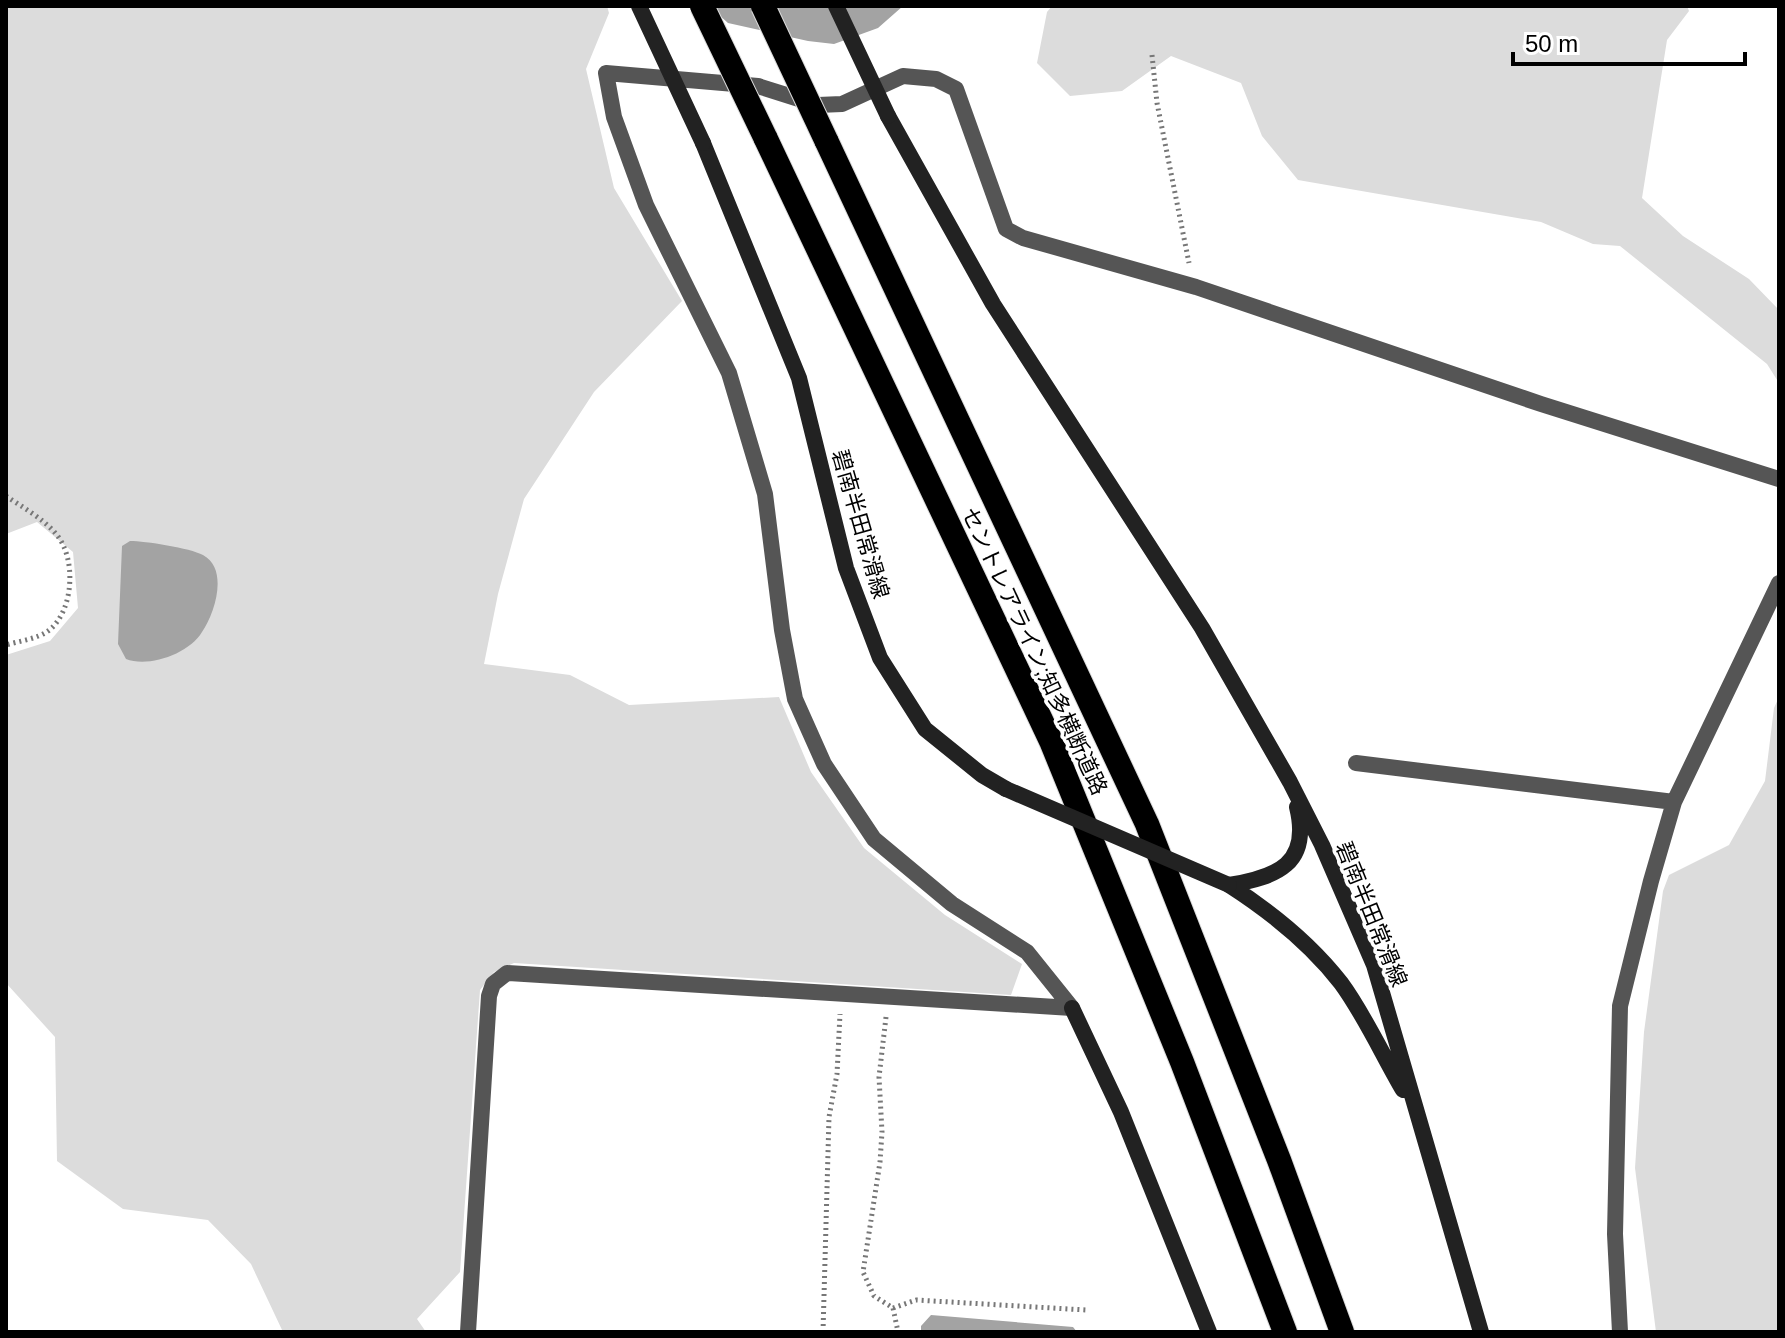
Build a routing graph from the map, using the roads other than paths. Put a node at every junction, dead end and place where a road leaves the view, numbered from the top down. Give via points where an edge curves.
1 (639, 6) edge
2 (702, 6) edge
3 (763, 6) edge
4 (836, 6) edge
5 (1779, 479) edge
6 (1779, 583) edge
7 (1356, 763) dead end
8 (1290, 782) junction
9 (1674, 802) junction
10 (1229, 885) junction
11 (1072, 1008) junction
12 (1416, 1112) junction
13 (468, 1332) edge
14 (1209, 1332) edge
15 (1285, 1332) edge
16 (1342, 1332) edge
17 (1481, 1332) edge
18 (1620, 1332) edge

1 - 10 main road, 碧南半田常滑線, bridge via 703,143 799,378 846,568 880,658 925,729 1006,789
2 - 15 highway, セントレアライン;知多横断道路, bridge via 1051,741
3 - 16 highway, セントレアライン;知多横断道路, bridge via 1147,824
4 - 8 main road, 碧南半田常滑線, bridge via 888,116 993,304 1202,628
5 - 11 street via 1192,286 1023,238 1006,229 956,89 936,79 903,76 842,104 818,105 758,86 606,73 614,117 646,205 729,373 765,494 795,699 824,764 874,839 952,904 1027,952
6 - 9 street
7 - 9 street
8 - 10 main road, 碧南半田常滑線 via 1299,811 1295,853 1283,870
8 - 12 main road, 碧南半田常滑線 via 1374,965
9 - 18 street via 1620,1006 1615,1234
10 - 12 main road, 碧南半田常滑線 via 1294,932 1341,983
11 - 13 street via 507,973 489,996
11 - 14 main road via 1121,1112
12 - 17 main road, 碧南半田常滑線

